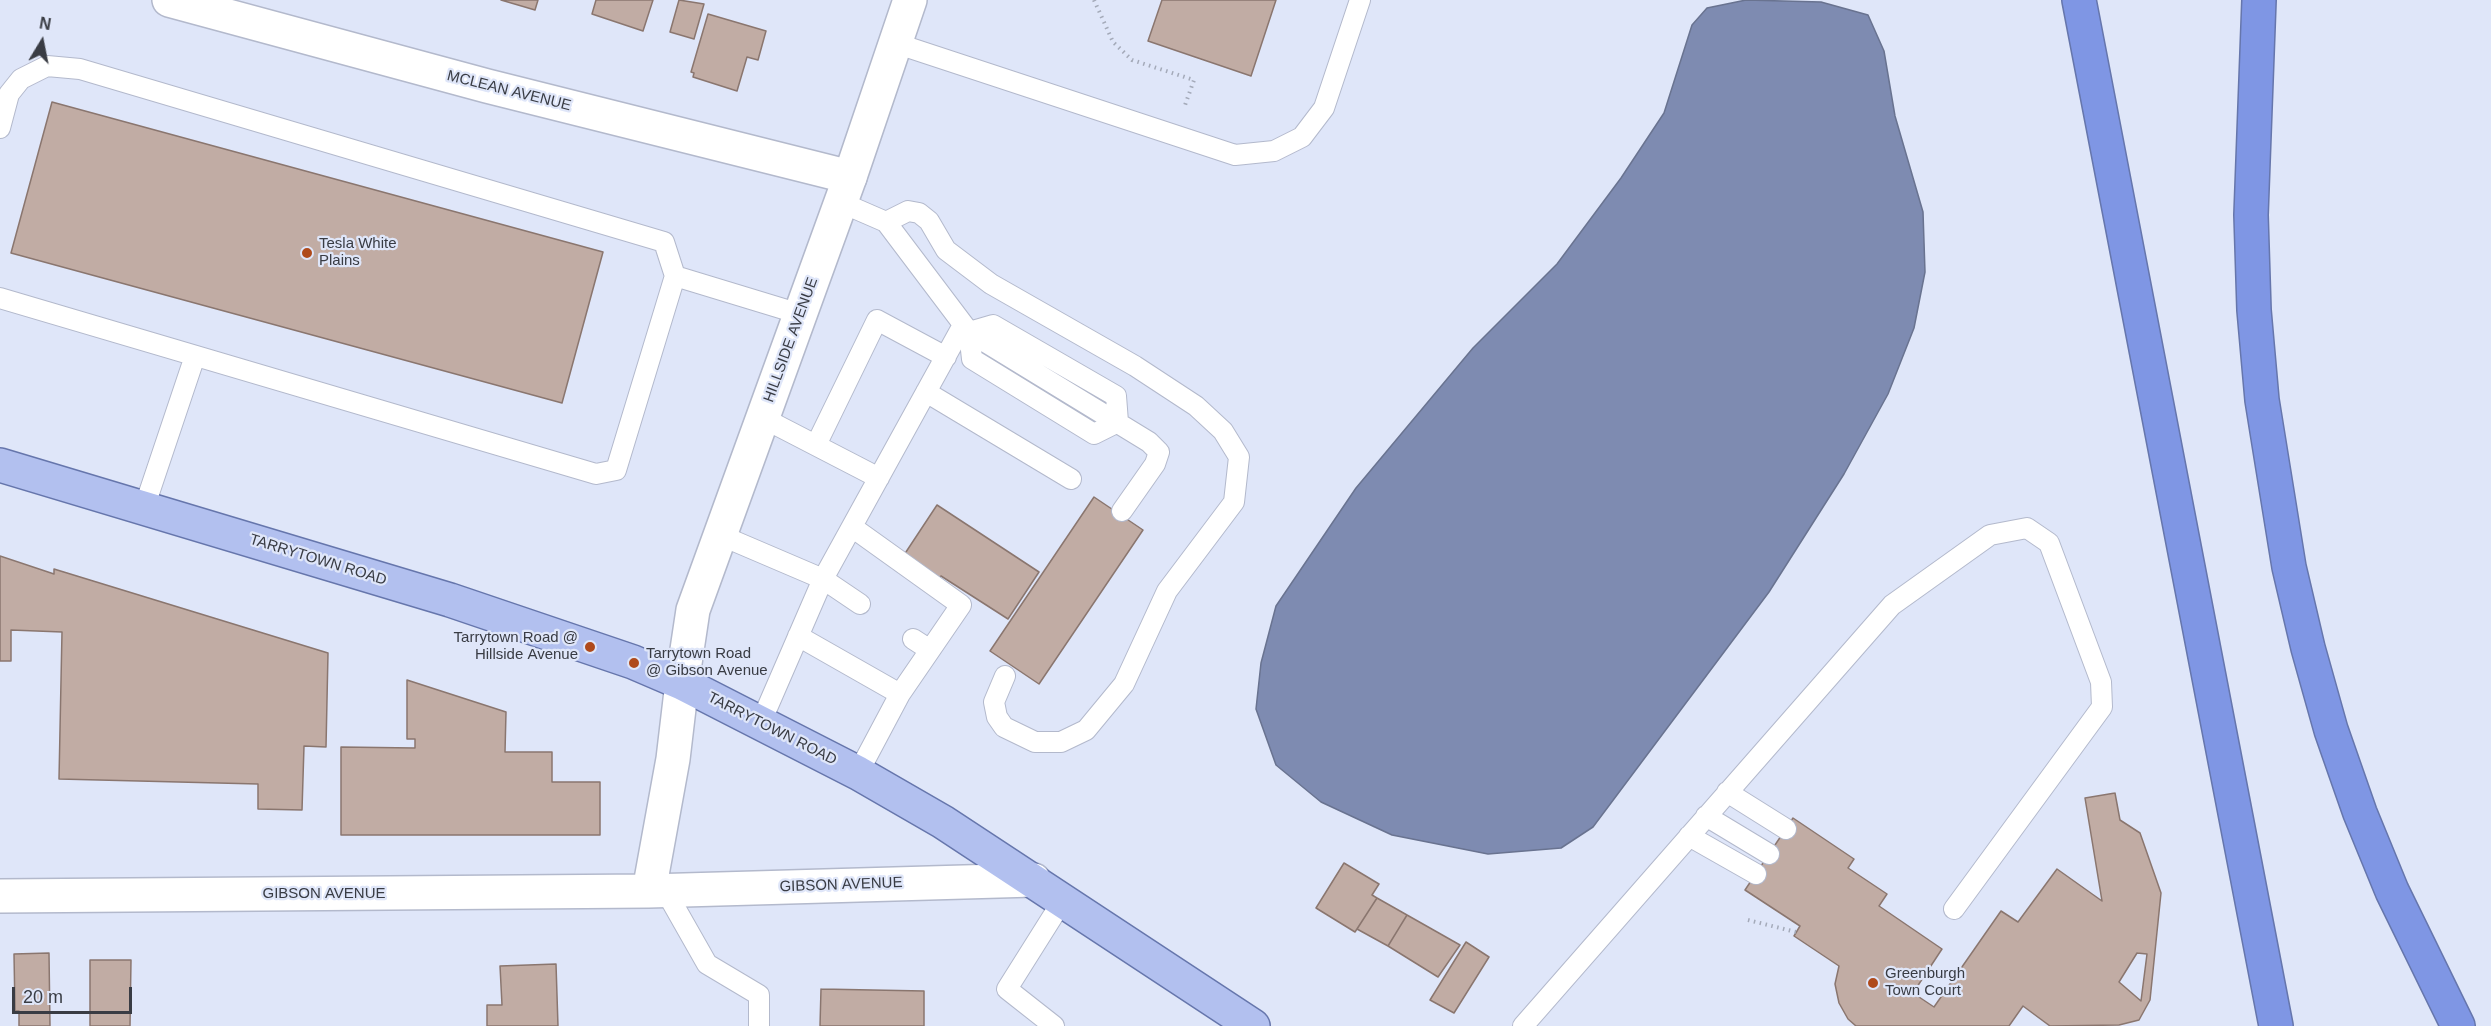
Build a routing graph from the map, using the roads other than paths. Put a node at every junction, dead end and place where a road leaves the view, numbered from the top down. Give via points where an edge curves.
1 (169, 0) edge
2 (910, 0) edge
3 (1360, 0) edge
4 (2079, 0) edge
5 (2259, 0) edge
6 (895, 43) junction
7 (0, 128) edge
8 (845, 189) junction
9 (886, 222) junction
10 (675, 276) junction
11 (0, 298) edge
12 (800, 314) junction
13 (966, 328) junction
14 (195, 356) junction
15 (946, 357) junction
16 (926, 392) junction
17 (762, 418) junction
18 (1118, 422) junction
19 (816, 446) junction
20 (0, 465) edge
21 (879, 478) junction
22 (1071, 479) dead end
23 (144, 508) junction
24 (1122, 511) dead end
25 (852, 527) junction
26 (720, 535) junction
27 (823, 579) junction
28 (860, 604) dead end
29 (798, 636) junction
30 (912, 639) dead end
31 (930, 650) junction
32 (1005, 676) dead end
33 (682, 683) junction
34 (900, 694) junction
35 (761, 722) junction
36 (858, 773) junction
37 (1727, 792) junction
38 (1706, 816) junction
39 (1786, 829) dead end
40 (1689, 836) junction
41 (1769, 854) dead end
42 (1756, 874) dead end
43 (1034, 880) junction
44 (657, 891) junction
45 (0, 896) edge
46 (1063, 900) junction
47 (1954, 909) dead end
48 (759, 1026) edge
49 (1054, 1026) edge
50 (1253, 1026) edge
51 (1523, 1026) edge
52 (2276, 1026) edge
53 (2457, 1026) edge

1 - 8 street, MCLEAN AVENUE
2 - 6 street, HILLSIDE AVENUE
3 - 6 lane via 1324,108 1302,137 1274,151 1235,155
4 - 52 highway
5 - 53 highway via 2251,215 2254,310 2262,400 2289,567 2328,720 2360,813 2392,891
6 - 8 street, HILLSIDE AVENUE
7 - 10 lane via 9,94 21,79 47,66 80,69 664,242
8 - 9 lane
8 - 12 street, HILLSIDE AVENUE
9 - 13 lane
9 - 32 lane via 908,211 919,213 929,221 946,250 991,284 1135,366 1196,406 1223,431 1239,457 1234,502 1167,591 1124,684 1086,730 1061,742 1035,742 1004,727 994,702
10 - 12 lane
10 - 14 lane via 616,470 596,474
11 - 14 lane
12 - 17 street, HILLSIDE AVENUE
13 - 15 lane
13 - 18 lane via 993,324 1116,396
13 - 18 lane via 972,359 1094,434
14 - 23 lane
15 - 16 lane
15 - 19 lane via 877,320
16 - 21 lane
16 - 22 lane
17 - 19 lane
17 - 26 street, HILLSIDE AVENUE
18 - 24 lane via 1159,452
19 - 21 lane
20 - 23 main road, TARRYTOWN ROAD
21 - 25 lane
23 - 33 main road, TARRYTOWN ROAD via 510,619
25 - 27 lane
25 - 31 lane via 961,605
26 - 27 lane
26 - 33 street, HILLSIDE AVENUE via 693,610
27 - 28 lane
27 - 29 lane
29 - 34 lane
29 - 35 lane
30 - 31 lane
31 - 34 lane
33 - 35 main road, TARRYTOWN ROAD
33 - 44 street
34 - 36 lane
35 - 36 main road, TARRYTOWN ROAD
36 - 43 main road, TARRYTOWN ROAD
37 - 38 lane
37 - 39 lane
37 - 47 lane via 1892,605 1990,535 2027,528 2049,543 2101,682 2102,707
38 - 40 lane
38 - 41 lane
40 - 42 lane
40 - 51 lane
43 - 44 street, GIBSON AVENUE
43 - 46 main road, TARRYTOWN ROAD
44 - 45 street, GIBSON AVENUE
44 - 48 lane via 707,964 759,995
46 - 49 lane via 1006,989
46 - 50 main road, TARRYTOWN ROAD

